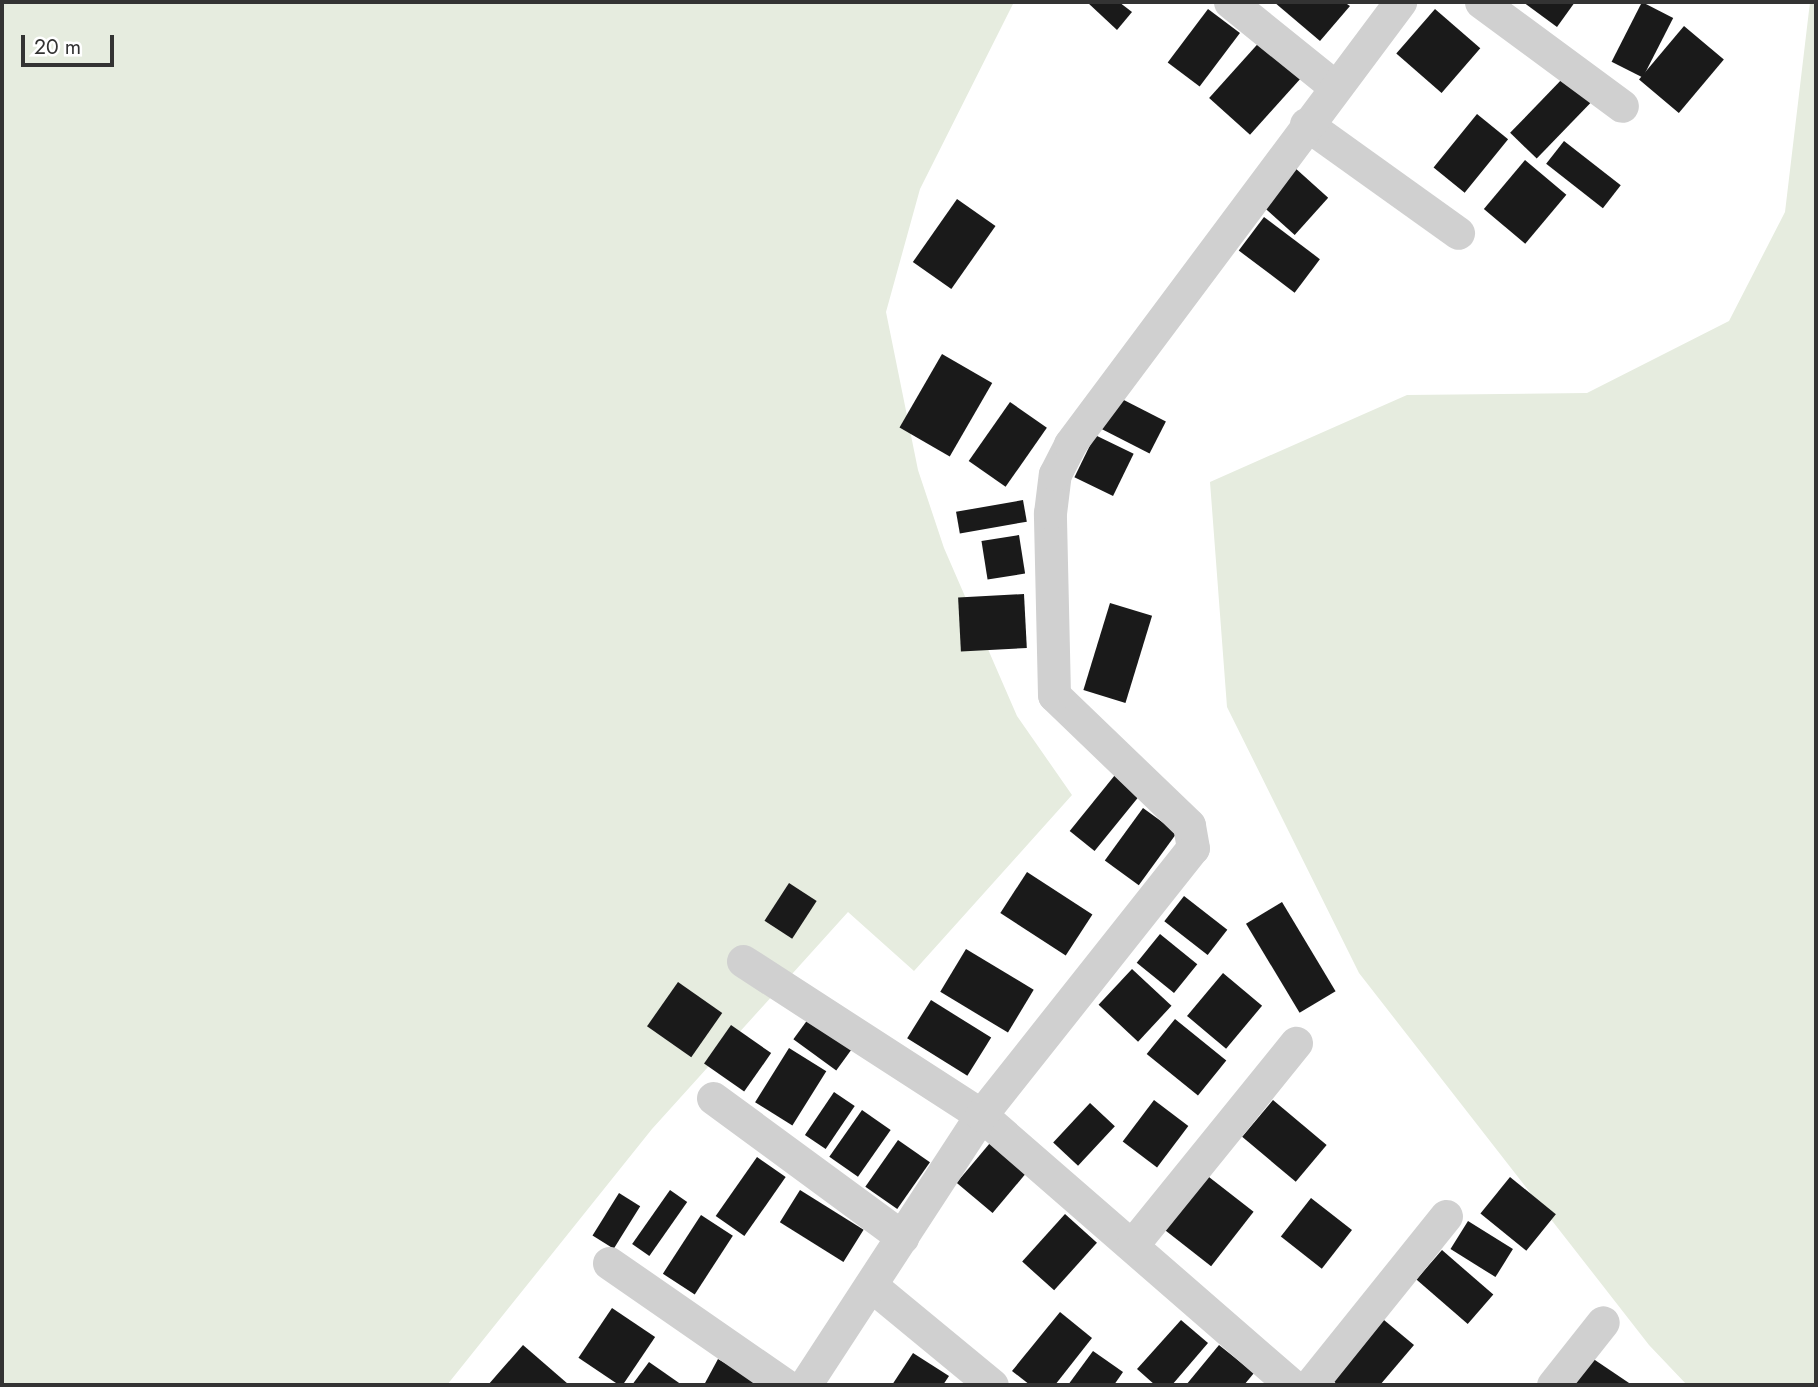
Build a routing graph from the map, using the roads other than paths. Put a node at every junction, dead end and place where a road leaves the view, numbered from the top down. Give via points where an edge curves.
1 (1230, 2) edge
2 (1400, 2) edge
3 (1480, 2) edge
4 (1334, 86) junction
5 (1622, 106) dead end
6 (1306, 124) junction
7 (1458, 233) dead end
8 (743, 961) dead end
9 (1296, 1044) dead end
10 (713, 1098) dead end
11 (981, 1115) junction
12 (1446, 1216) dead end
13 (902, 1237) junction
14 (1133, 1244) junction
15 (608, 1264) dead end
16 (873, 1287) junction
17 (1603, 1322) dead end
18 (785, 1385) edge
19 (805, 1385) edge
20 (992, 1385) edge
21 (1293, 1385) edge
22 (1310, 1385) edge
23 (1552, 1385) edge

1 - 4 street
2 - 4 street
3 - 5 street
4 - 6 street
6 - 7 street
6 - 11 street via 1070,444 1055,474 1050,513 1054,695 1189,825 1193,848
8 - 11 street
9 - 14 street
10 - 13 street
11 - 13 street
11 - 14 street
12 - 22 street
13 - 16 street
14 - 21 street
15 - 18 street
16 - 19 street
16 - 20 street
17 - 23 street

